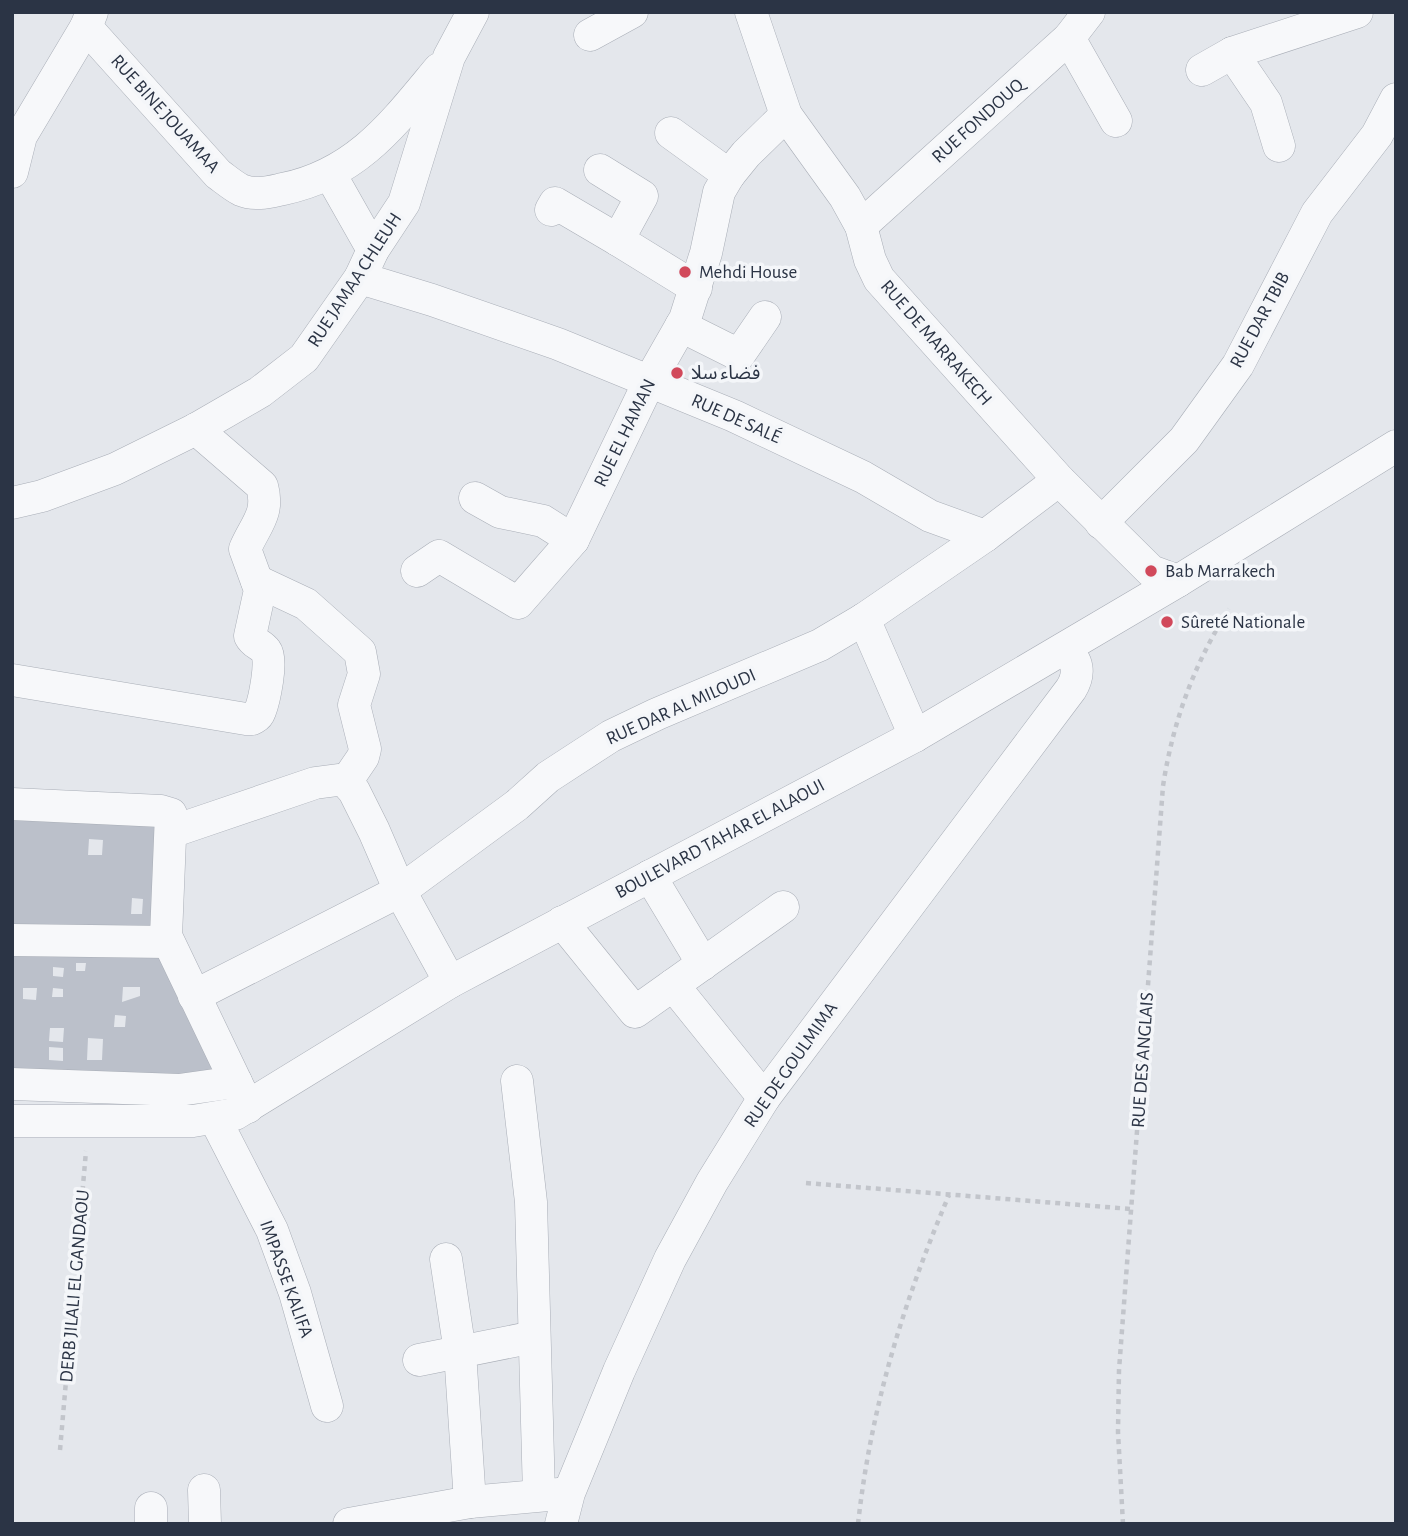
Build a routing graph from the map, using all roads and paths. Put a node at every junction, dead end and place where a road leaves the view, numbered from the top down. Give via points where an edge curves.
1 (473, 12) edge
2 (632, 12) edge
3 (751, 12) edge
4 (1089, 12) edge
5 (1357, 12) edge
6 (89, 20) edge
7 (590, 36) dead end
8 (1069, 38) junction
9 (1232, 52) junction
10 (449, 57) junction
11 (1202, 70) dead end
12 (1396, 99) edge
13 (786, 115) junction
14 (1116, 121) dead end
15 (671, 133) dead end
16 (1279, 146) dead end
17 (600, 170) dead end
18 (12, 172) edge
19 (330, 174) junction
20 (729, 175) junction
21 (551, 210) dead end
22 (861, 226) junction
23 (618, 240) junction
24 (373, 250) junction
25 (360, 278) junction
26 (696, 288) junction
27 (765, 317) dead end
28 (681, 326) junction
29 (649, 382) junction
30 (196, 429) junction
31 (1396, 446) edge
32 (1059, 481) junction
33 (475, 498) dead end
34 (12, 503) edge
35 (1101, 523) junction
36 (985, 536) junction
37 (573, 540) junction
38 (417, 571) dead end
39 (257, 581) junction
40 (1178, 582) junction
41 (1229, 609) dead end
42 (864, 620) junction
43 (1063, 650) junction
44 (12, 680) edge
45 (915, 736) junction
46 (346, 782) junction
47 (12, 804) edge
48 (171, 832) junction
49 (650, 876) junction
50 (400, 891) junction
51 (783, 906) dead end
52 (562, 922) junction
53 (12, 940) edge
54 (168, 942) junction
55 (703, 964) junction
56 (450, 982) junction
57 (673, 985) junction
58 (194, 996) junction
59 (517, 1082) dead end
60 (12, 1084) edge
61 (242, 1094) junction
62 (764, 1098) junction
63 (215, 1119) junction
64 (12, 1121) edge
65 (89, 1122) junction
66 (806, 1183) dead end
67 (949, 1195) junction
68 (1131, 1209) junction
69 (446, 1259) dead end
70 (534, 1337) junction
71 (460, 1352) junction
72 (419, 1360) dead end
73 (327, 1406) dead end
74 (60, 1450) dead end
75 (204, 1490) dead end
76 (554, 1494) junction
77 (470, 1502) junction
78 (205, 1524) edge
79 (349, 1524) edge
80 (561, 1524) edge
81 (858, 1524) edge
82 (1123, 1524) edge

1 - 10 street, RUE JAMAA CHLEUH
2 - 7 street
3 - 13 street, RUE DE MARRAKECH
4 - 8 street, RUE FONDOUQ
5 - 9 street
6 - 18 street via 21,136
6 - 19 street, RUE BINE JOUAMAA via 218,174 241,190 258,194
8 - 14 street
8 - 22 street, RUE FONDOUQ
9 - 11 street
9 - 16 street via 1266,103
10 - 19 street, RUE BINE JOUAMAA via 389,129 356,159
10 - 24 street, RUE JAMAA CHLEUH via 404,203
12 - 35 street, RUE DAR TBIB via 1377,135 1317,213 1238,365 1184,440
13 - 20 street, RUE EL HAMAN
13 - 22 street, RUE DE MARRAKECH
15 - 20 street
17 - 23 street via 642,196
19 - 24 street
20 - 26 street, RUE EL HAMAN via 719,192
21 - 23 street via 555,203
22 - 32 street, RUE DE MARRAKECH via 879,279
23 - 26 street
24 - 25 street, RUE JAMAA CHLEUH
25 - 29 street, RUE DE SALÉ via 558,344
25 - 30 street, RUE JAMAA CHLEUH via 304,358 260,392
26 - 28 street, RUE EL HAMAN
27 - 28 street via 739,355
28 - 29 street, RUE EL HAMAN
29 - 36 street, RUE DE SALÉ via 863,477 930,516
29 - 37 street, RUE EL HAMAN
30 - 34 street, RUE JAMAA CHLEUH via 115,469
30 - 39 street via 262,486 263,515 244,549
31 - 40 street, BOULEVARD TAHAR EL ALAOUI
32 - 35 street, RUE DE MARRAKECH
32 - 36 street, RUE DAR AL MILOUDI
33 - 37 street via 500,512 543,521
35 - 40 street, RUE DE MARRAKECH via 1151,571
36 - 42 street, RUE DAR AL MILOUDI
37 - 38 street, RUE EL HAMAN via 518,603 439,556
39 - 44 street via 260,595 250,636 266,651 269,669 260,712 252,719
39 - 46 street via 306,604 359,652 364,674 354,705 365,749
40 - 43 street, BOULEVARD TAHAR EL ALAOUI
41 - 68 path, RUE DES ANGLAIS via 1185,693 1168,754
42 - 45 street
42 - 50 street, RUE DAR AL MILOUDI via 820,645 611,736 548,777
43 - 45 street, BOULEVARD TAHAR EL ALAOUI
43 - 62 street, RUE DE GOULMIMA via 1077,668 1071,690
45 - 49 street, BOULEVARD TAHAR EL ALAOUI
46 - 48 street via 315,783
46 - 50 street
47 - 48 street via 165,812 171,814
48 - 54 street
49 - 52 street, BOULEVARD TAHAR EL ALAOUI
49 - 55 street
50 - 56 street
50 - 58 street, RUE DAR AL MILOUDI
51 - 55 street
52 - 56 street, BOULEVARD TAHAR EL ALAOUI
52 - 57 street via 635,1012
53 - 54 street
54 - 58 street
55 - 57 street
56 - 61 street, BOULEVARD TAHAR EL ALAOUI via 324,1058
57 - 62 street
58 - 61 street
59 - 70 street via 531,1202
60 - 61 street
61 - 63 street, BOULEVARD TAHAR EL ALAOUI via 235,1114
62 - 76 street, RUE DE GOULMIMA via 670,1258 619,1371
63 - 65 street, BOULEVARD TAHAR EL ALAOUI
63 - 73 street, IMPASSE KALIFA via 272,1230
64 - 65 street, BOULEVARD TAHAR EL ALAOUI
65 - 74 path, DERB JILALI EL GANDAOU
66 - 67 path
67 - 68 path
67 - 81 path via 887,1364
68 - 82 path, RUE DES ANGLAIS via 1119,1370
69 - 71 street
70 - 71 street
70 - 76 street
71 - 72 street
71 - 77 street
75 - 78 street
76 - 77 street
76 - 80 street, RUE DE GOULMIMA
77 - 79 street

